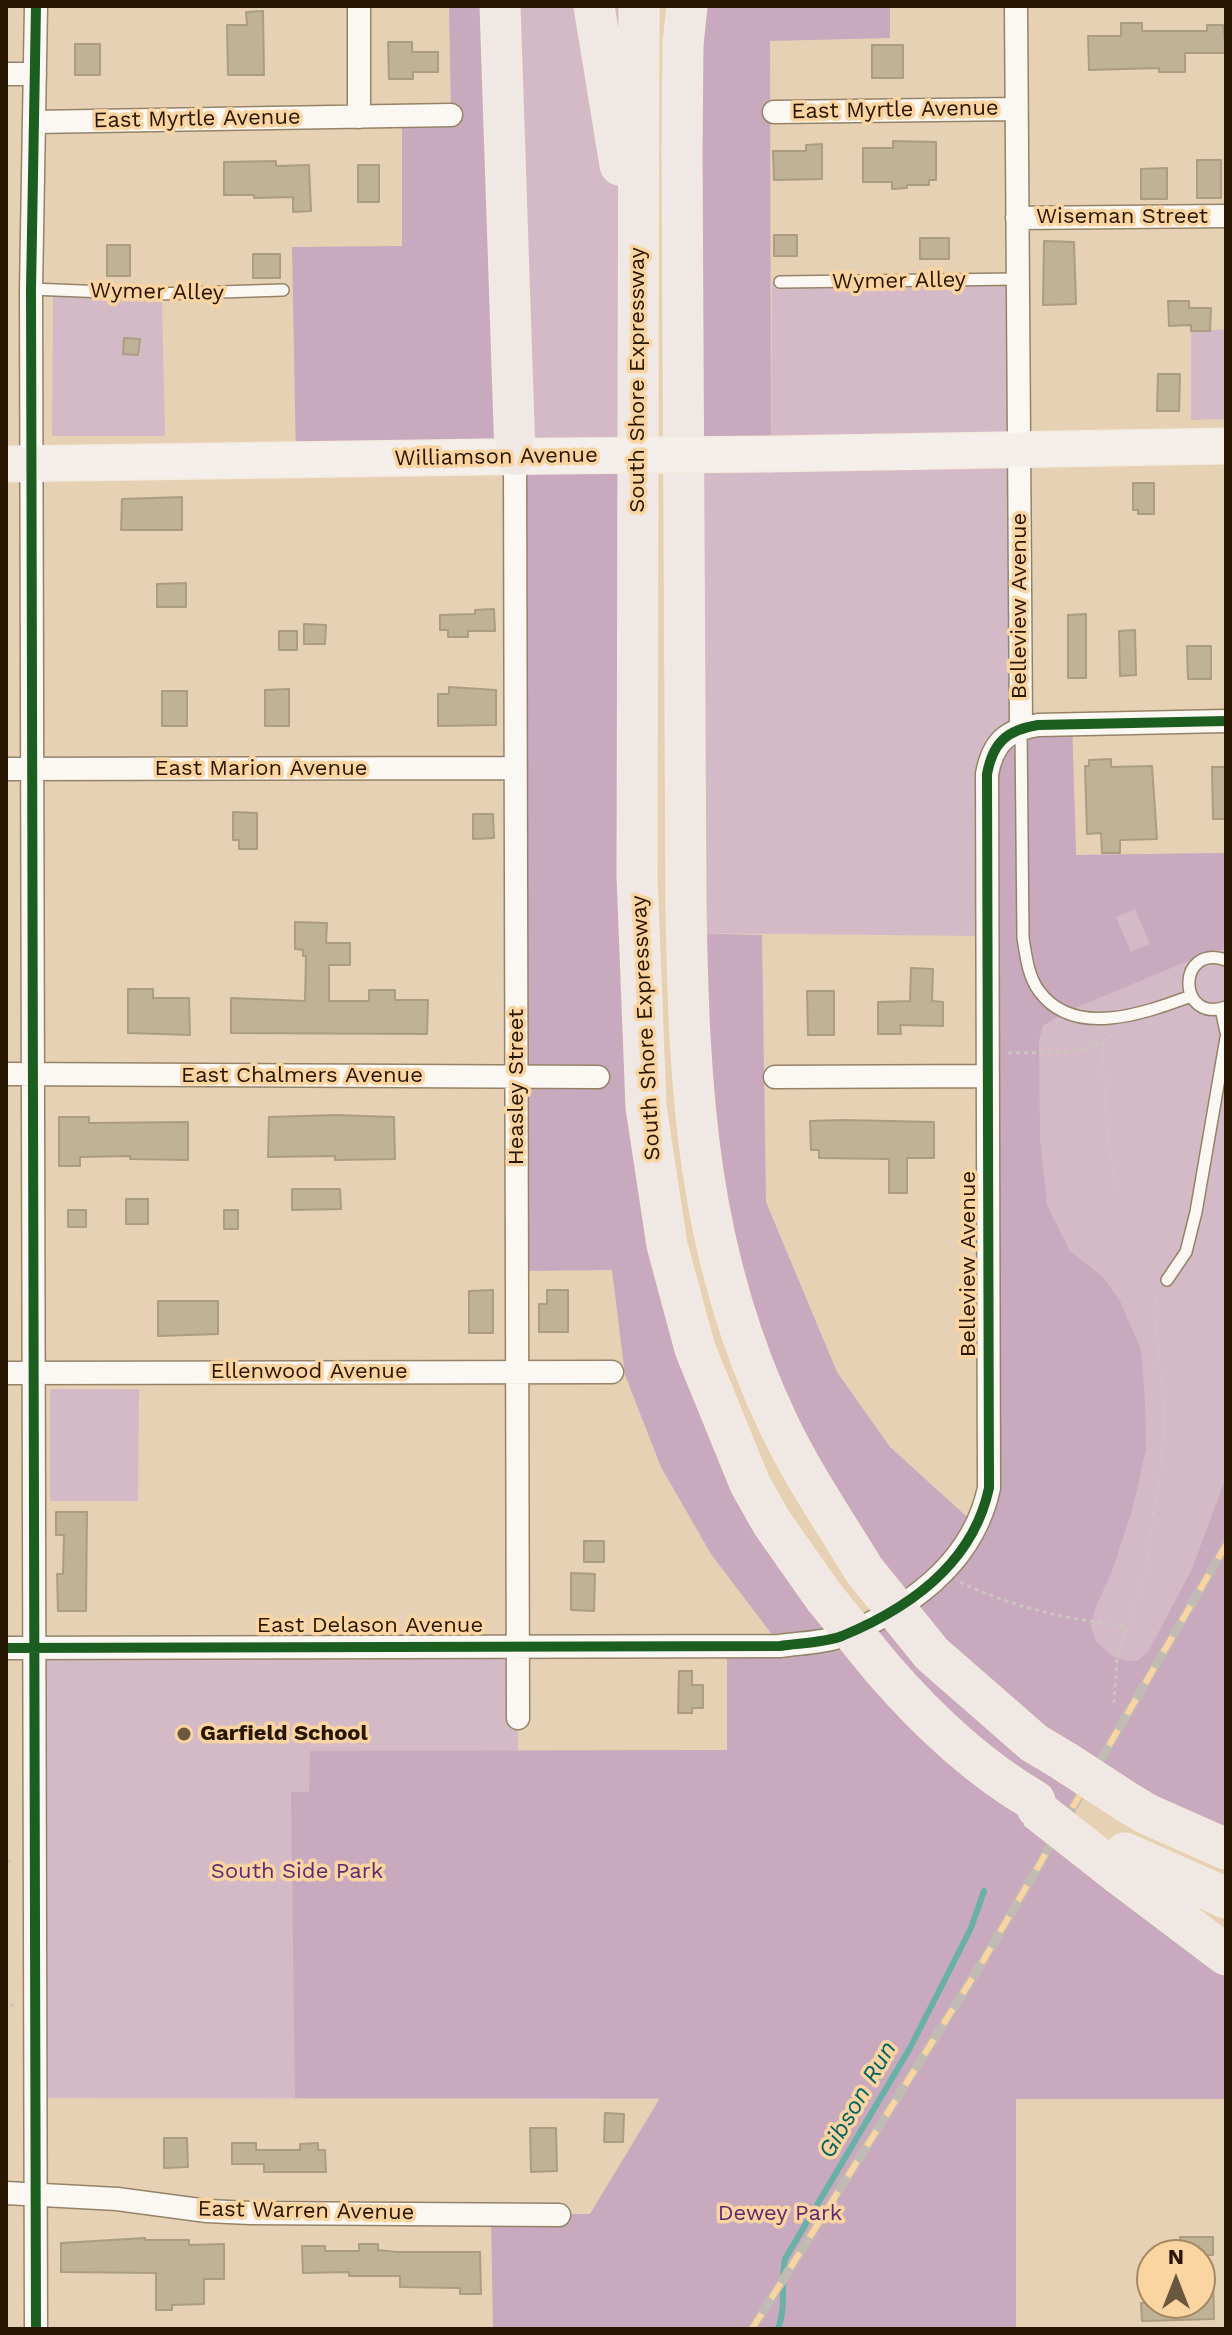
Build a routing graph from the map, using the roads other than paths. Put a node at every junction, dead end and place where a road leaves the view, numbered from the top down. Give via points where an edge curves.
1 (36, 6) edge
2 (359, 6) edge
3 (500, 6) edge
4 (594, 6) edge
5 (639, 6) edge
6 (687, 6) edge
7 (1016, 6) edge
8 (6, 74) edge
9 (35, 74) junction
10 (1016, 109) junction
11 (774, 112) dead end
12 (451, 115) dead end
13 (359, 117) junction
14 (35, 122) junction
15 (1226, 216) edge
16 (1017, 218) junction
17 (639, 276) junction
18 (1018, 279) junction
19 (780, 282) dead end
20 (31, 289) junction
21 (283, 290) dead end
22 (1226, 446) edge
23 (1019, 451) junction
24 (515, 456) junction
25 (19, 464) edge
26 (1226, 721) edge
27 (1021, 728) junction
28 (515, 768) junction
29 (6, 769) edge
30 (32, 769) junction
31 (1226, 960) edge
32 (1191, 996) junction
33 (1224, 1008) edge
34 (1226, 1032) edge
35 (1226, 1038) edge
36 (6, 1074) edge
37 (33, 1075) junction
38 (988, 1076) junction
39 (517, 1077) junction
40 (598, 1077) dead end
41 (775, 1077) dead end
42 (1167, 1280) road end
43 (517, 1371) junction
44 (612, 1372) dead end
45 (6, 1373) edge
46 (33, 1373) junction
47 (518, 1646) junction
48 (734, 1646) joint
49 (6, 1648) edge
50 (34, 1648) junction
51 (518, 1718) dead end
52 (1226, 1849) edge
53 (1122, 1864) junction
54 (1226, 1898) edge
55 (1226, 1955) edge
56 (6, 2193) edge
57 (35, 2195) junction
58 (559, 2215) dead end
59 (36, 2329) edge

1 - 9 street
2 - 13 street
3 - 24 highway
4 - 17 highway
5 - 17 highway, South Shore Expressway
6 - 52 highway, South Shore Expressway, bridge via 683,44 688,998 699,1152 726,1286 756,1372 797,1460 864,1570 932,1654 1034,1743 1147,1814
7 - 10 street, Belleview Avenue
8 - 9 street
9 - 14 street
10 - 11 street, East Myrtle Avenue
10 - 16 street, Belleview Avenue
12 - 13 street, East Myrtle Avenue
13 - 14 street, East Myrtle Avenue
14 - 20 street
15 - 16 street, Wiseman Street
16 - 18 street, Belleview Avenue
17 - 53 highway, South Shore Expressway, bridge via 637,876 645,1092 658,1201 680,1303 712,1397 750,1484 824,1597 954,1743
18 - 19 lane, Wymer Alley
18 - 23 street, Belleview Avenue
20 - 21 lane, Wymer Alley via 157,294
20 - 25 street
22 - 23 main road, Williamson Avenue
23 - 24 main road, Williamson Avenue, bridge
23 - 27 street, Belleview Avenue
24 - 25 main road, Williamson Avenue
24 - 28 street, Heasley Street
25 - 30 street
26 - 27 street
27 - 32 lane via 1021,910 1032,978 1049,1002 1084,1017 1116,1018
27 - 38 street, Belleview Avenue via 995,747 987,774
28 - 30 street, East Marion Avenue
28 - 39 street, Heasley Street
29 - 30 street, East Marion Avenue
30 - 37 street
31 - 32 lane via 1213,957 1197,964 1188,979
32 - 33 lane via 1204,1008
33 - 34 lane
35 - 42 lane via 1186,1252
36 - 37 street, East Chalmers Avenue
37 - 39 street, East Chalmers Avenue
37 - 46 street
38 - 41 street
38 - 48 street, Belleview Avenue via 989,1488 984,1509 970,1540 908,1602 840,1637
39 - 40 street, East Chalmers Avenue
39 - 43 street, Heasley Street
43 - 44 street, Ellenwood Avenue
43 - 46 street, Ellenwood Avenue
43 - 47 street, Heasley Street
45 - 46 street, Ellenwood Avenue
46 - 50 street
47 - 48 street, East Delason Avenue
47 - 50 street, East Delason Avenue
47 - 51 street, Heasley Street
49 - 50 street, East Delason Avenue
50 - 57 street
53 - 54 highway, South Shore Expressway
53 - 55 highway
56 - 57 street, East Warren Avenue
57 - 58 street, East Warren Avenue via 250,2213
57 - 59 street

